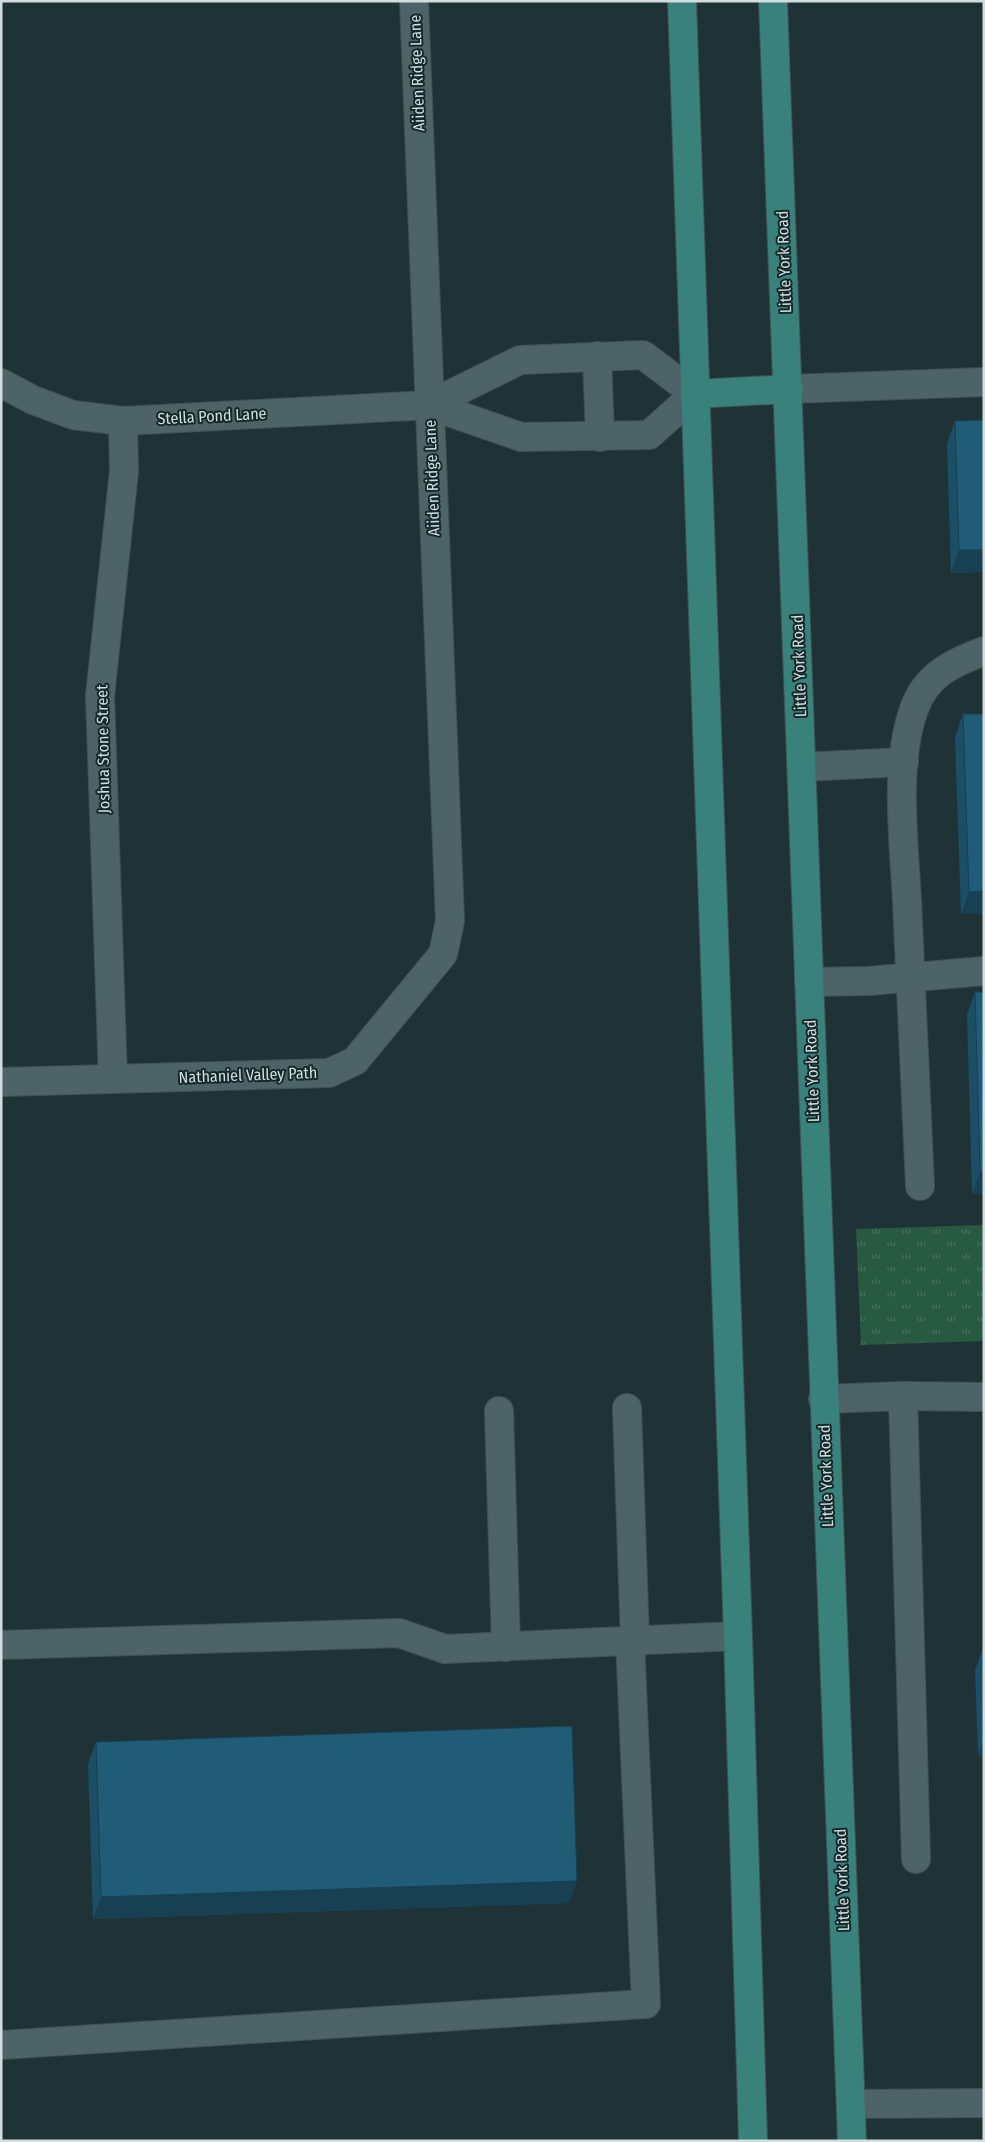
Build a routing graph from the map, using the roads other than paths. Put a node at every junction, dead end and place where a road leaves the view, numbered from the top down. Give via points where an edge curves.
1 (414, 1) edge
2 (682, 1) edge
3 (773, 1) edge
4 (597, 356) junction
5 (984, 382) edge
6 (1, 383) edge
7 (789, 389) junction
8 (695, 394) junction
9 (430, 405) junction
10 (123, 421) junction
11 (600, 437) junction
12 (984, 651) edge
13 (904, 762) junction
14 (802, 767) junction
15 (443, 954) joint
16 (984, 971) edge
17 (910, 977) junction
18 (809, 982) junction
19 (113, 1079) junction
20 (1, 1082) edge
21 (920, 1186) dead end
22 (903, 1396) junction
23 (984, 1397) edge
24 (823, 1399) junction
25 (627, 1408) dead end
26 (499, 1411) dead end
27 (738, 1636) junction
28 (632, 1641) junction
29 (1, 1645) edge
30 (506, 1646) junction
31 (916, 1859) dead end
32 (1, 2046) edge
33 (984, 2103) edge
34 (851, 2104) junction
35 (753, 2141) edge
36 (852, 2141) edge

1 - 9 street, Aiiden Ridge Lane
2 - 8 main road
3 - 7 main road, Little York Road
4 - 8 street, Stella Pond Lane via 642,355
4 - 9 street, Stella Pond Lane via 520,360
4 - 11 street
5 - 7 street
6 - 10 street, Stella Pond Lane via 32,400 73,415
7 - 8 main road
7 - 14 main road, Little York Road
8 - 11 street, Stella Pond Lane via 649,435
8 - 27 main road
9 - 10 street, Stella Pond Lane
9 - 11 street, Stella Pond Lane via 521,437
9 - 15 street, Aiiden Ridge Lane via 450,921
10 - 19 street, Joshua Stone Street via 124,471 100,696
12 - 13 street via 956,661 928,681 914,708
13 - 14 street
13 - 17 street
14 - 18 main road, Little York Road
15 - 19 street, Nathaniel Valley Path via 355,1061 329,1073
16 - 17 street
17 - 18 street
17 - 21 street
18 - 24 main road, Little York Road
19 - 20 street, Nathaniel Valley Path
22 - 23 street
22 - 24 street
22 - 31 street
24 - 34 main road, Little York Road
25 - 28 street
26 - 30 street
27 - 28 street
27 - 35 main road
28 - 30 street
28 - 32 street via 646,2004
29 - 30 street via 399,1633 445,1650
33 - 34 street
34 - 36 main road, Little York Road

